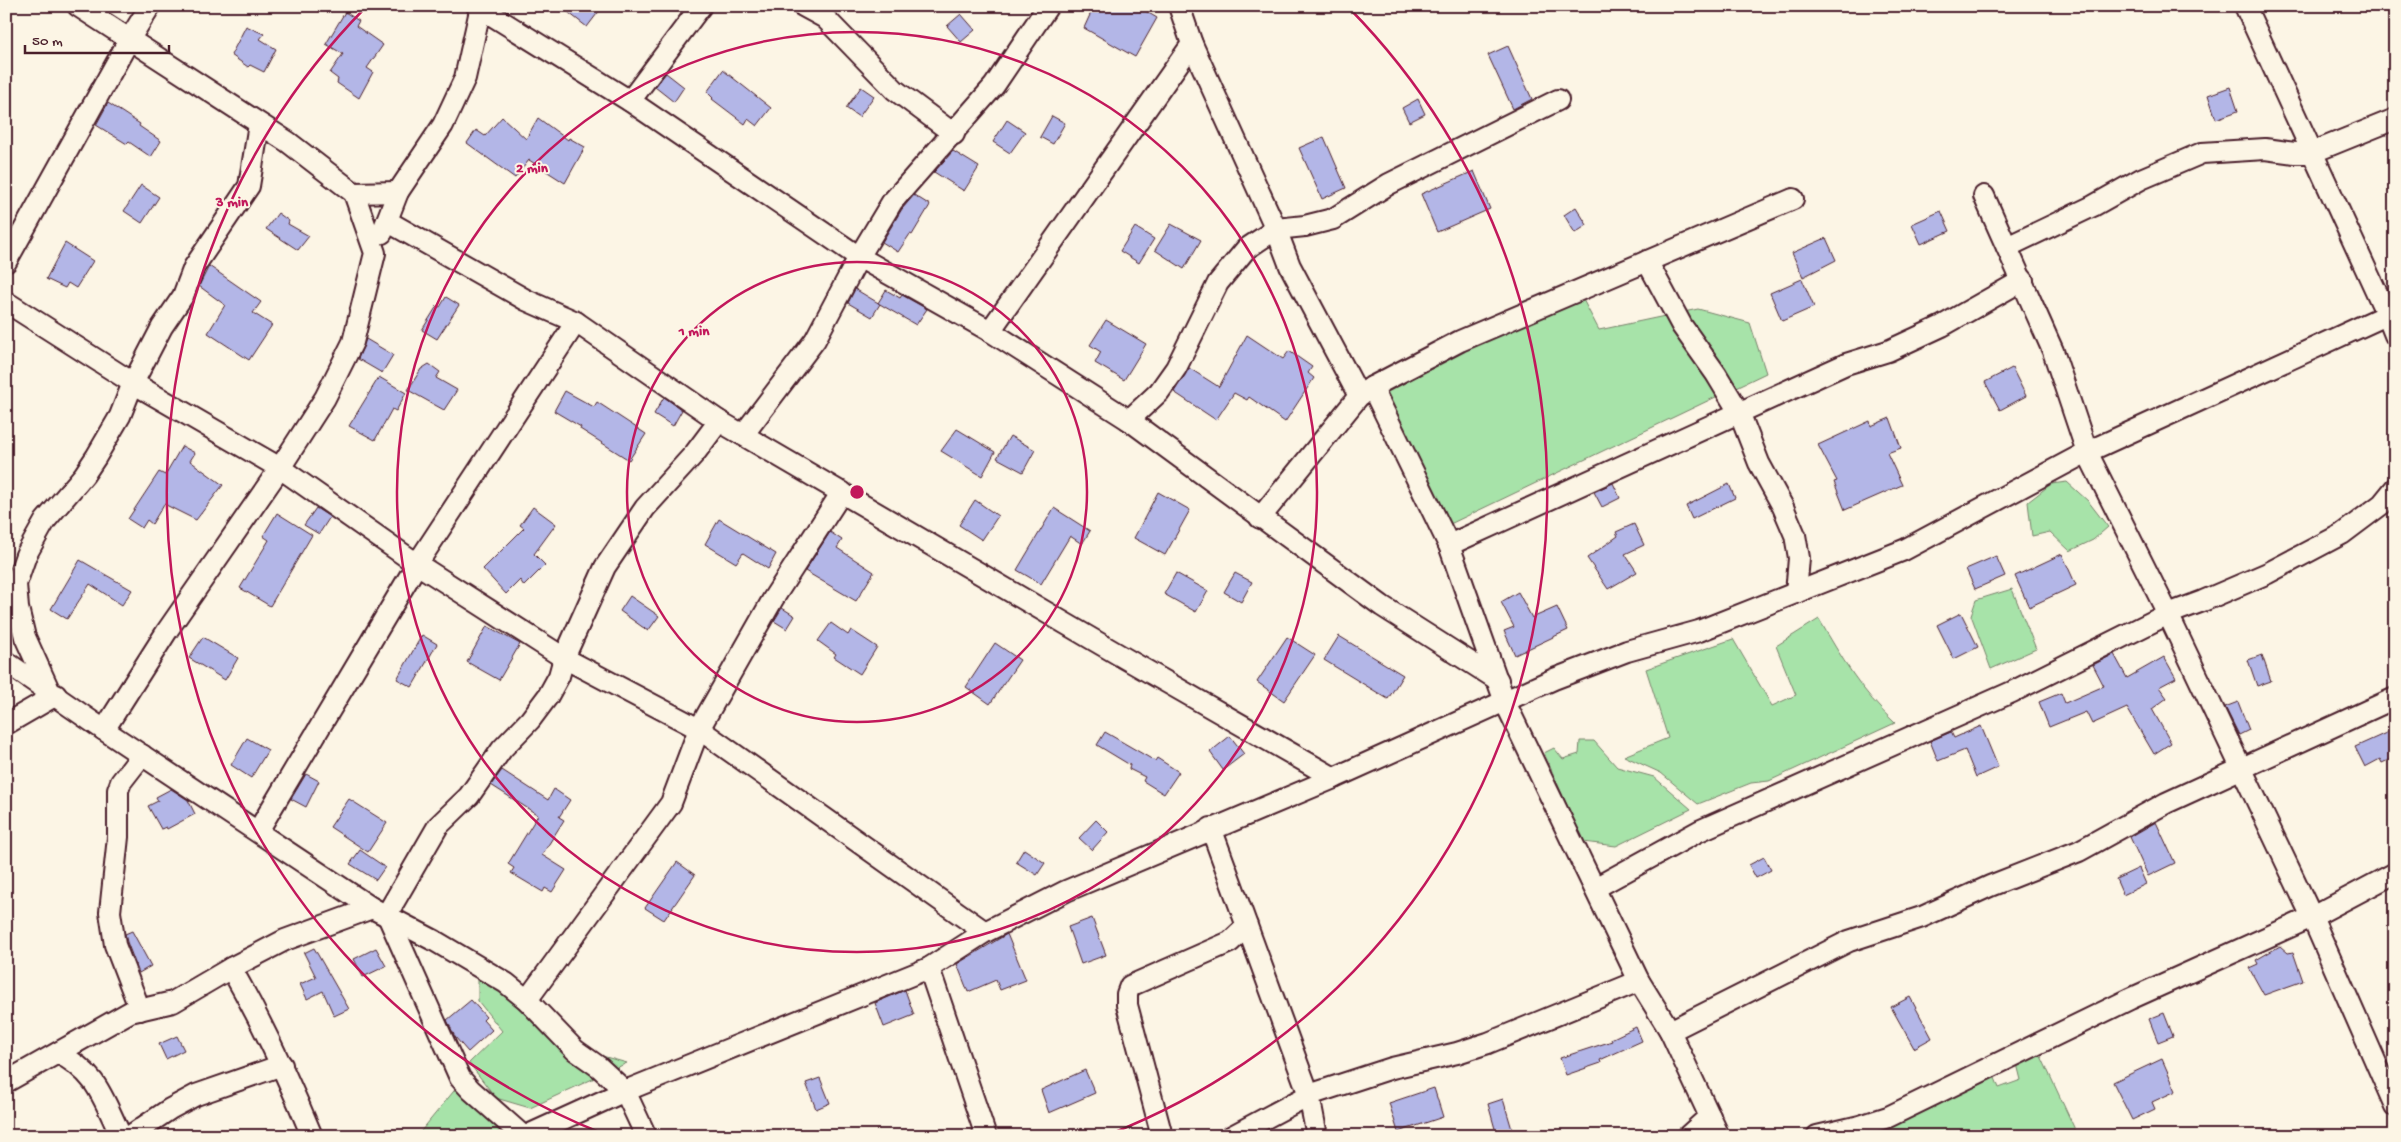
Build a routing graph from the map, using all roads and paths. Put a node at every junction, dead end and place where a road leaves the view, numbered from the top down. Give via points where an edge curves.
1 (78, 6) edge
2 (150, 6) edge
3 (701, 6) edge
4 (803, 6) edge
5 (1048, 6) edge
6 (1179, 6) edge
7 (2245, 6) edge
8 (479, 7) edge
9 (129, 40) junction
10 (1192, 44) junction
11 (1558, 100) dead end
12 (630, 102) junction
13 (2395, 119) edge
14 (259, 124) junction
15 (954, 134) junction
16 (2311, 152) junction
17 (398, 192) junction
18 (354, 193) junction
19 (1984, 196) dead end
20 (1793, 199) dead end
21 (387, 221) junction
22 (1276, 229) junction
23 (2007, 247) junction
24 (375, 253) junction
25 (859, 257) junction
26 (1646, 261) junction
27 (6, 262) edge
28 (2022, 280) junction
29 (6, 302) edge
30 (2391, 313) edge
31 (576, 322) junction
32 (990, 331) junction
33 (2395, 335) edge
34 (133, 383) junction
35 (1366, 392) junction
36 (1739, 412) junction
37 (1129, 420) junction
38 (719, 421) junction
39 (743, 434) junction
40 (2087, 452) junction
41 (280, 468) junction
42 (2395, 488) edge
43 (842, 492) junction
44 (2389, 502) edge
45 (1260, 518) junction
46 (1449, 545) junction
47 (417, 564) junction
48 (1796, 593) junction
49 (2168, 614) junction
50 (564, 658) junction
51 (6, 662) edge
52 (1498, 680) junction
53 (52, 693) junction
54 (2395, 698) edge
55 (1505, 702) junction
56 (6, 724) edge
57 (699, 729) junction
58 (104, 730) junction
59 (142, 755) junction
60 (2242, 770) junction
61 (1334, 778) junction
62 (1211, 828) junction
63 (258, 831) junction
64 (2395, 873) edge
65 (1595, 888) junction
66 (380, 911) junction
67 (2312, 917) junction
68 (1247, 926) junction
69 (985, 932) junction
70 (231, 968) junction
71 (929, 968) junction
72 (1639, 981) junction
73 (527, 1000) junction
74 (140, 1010) junction
75 (1670, 1031) junction
76 (58, 1053) junction
77 (282, 1065) junction
78 (2386, 1067) edge
79 (6, 1082) edge
80 (625, 1091) junction
81 (1309, 1095) junction
82 (2395, 1106) edge
83 (1710, 1116) junction
84 (121, 1136) edge
85 (130, 1136) edge
86 (312, 1136) edge
87 (524, 1136) edge
88 (646, 1136) edge
89 (986, 1136) edge
90 (1162, 1136) edge
91 (1232, 1136) edge
92 (1317, 1136) edge
93 (1688, 1136) edge
94 (1719, 1136) edge
95 (1817, 1136) edge

1 - 9 street
2 - 9 street
3 - 12 street
4 - 15 street via 825,18 895,90
5 - 15 street via 994,86
6 - 10 street
7 - 16 street
8 - 12 street
8 - 17 street via 465,78 443,125
9 - 14 street
9 - 27 street
10 - 22 street
10 - 32 street
11 - 22 street via 1389,184 1333,219
12 - 25 street
13 - 16 street
14 - 18 street
14 - 34 street via 249,186 194,267 183,296 162,327
15 - 25 street via 892,202
16 - 23 street via 2265,149 2202,153 2149,175
16 - 30 street
17 - 18 street
17 - 21 street
18 - 24 street
19 - 23 street
20 - 26 street
21 - 24 street
21 - 31 street via 526,300
22 - 35 street via 1290,266
22 - 37 street via 1246,249 1231,266 1218,283 1176,368 1159,392
23 - 28 street
24 - 41 street via 353,342 325,398
25 - 32 street
25 - 39 street via 815,340
26 - 35 street via 1460,341
26 - 36 street via 1682,326
28 - 36 street via 1942,326
28 - 40 street via 2053,351
29 - 34 street
30 - 33 street
30 - 40 street
31 - 38 street
31 - 47 street
32 - 37 street
34 - 41 street
34 - 53 street via 120,416 84,476 45,521 26,555 16,584 25,637
35 - 45 street
35 - 46 street
36 - 46 street
36 - 48 street via 1759,463 1795,535 1799,558
37 - 45 street
38 - 39 street
38 - 50 street via 695,454 645,508 604,567
39 - 43 street
40 - 48 street via 1904,550
40 - 49 street
41 - 47 street
41 - 58 street via 167,631
42 - 44 street
43 - 57 street via 773,599
43 - 61 street
44 - 49 street via 2342,534 2268,573
45 - 52 street via 1382,606
46 - 52 street
47 - 50 street
47 - 63 street
48 - 55 street via 1699,631 1589,664
49 - 60 street
49 - 65 street via 2012,692 1699,831
50 - 57 street
50 - 66 street via 548,696 502,749 469,796 438,826
51 - 53 street
52 - 55 street
53 - 56 street
53 - 58 street
54 - 60 street
55 - 61 street
55 - 65 street
57 - 69 street
57 - 73 street via 671,803
58 - 59 street
59 - 63 street
59 - 74 street via 118,790 118,837 110,912 114,945
60 - 67 street
60 - 75 street via 2166,803 2079,851 1922,917 1849,941
61 - 62 street
62 - 68 street
62 - 69 street via 1066,891
63 - 66 street
64 - 67 street
65 - 72 street
66 - 70 street via 285,940
66 - 73 street via 506,982
66 - 87 street via 460,1078
67 - 78 street
67 - 95 street via 2130,999 1888,1117
68 - 81 street
68 - 90 street via 1230,942 1130,986 1127,994 1132,1027
69 - 71 street
70 - 74 street via 173,1002
70 - 77 street via 262,1021
71 - 80 street
71 - 89 street
72 - 75 street
72 - 81 street via 1488,1043 1392,1068
73 - 80 street via 576,1050
74 - 76 street via 117,1019
75 - 83 street
76 - 79 street
76 - 84 street via 92,1078
77 - 85 street via 196,1095
77 - 86 street
78 - 82 street
80 - 87 street
80 - 88 street
81 - 91 street
81 - 92 street
83 - 93 street
83 - 94 street

